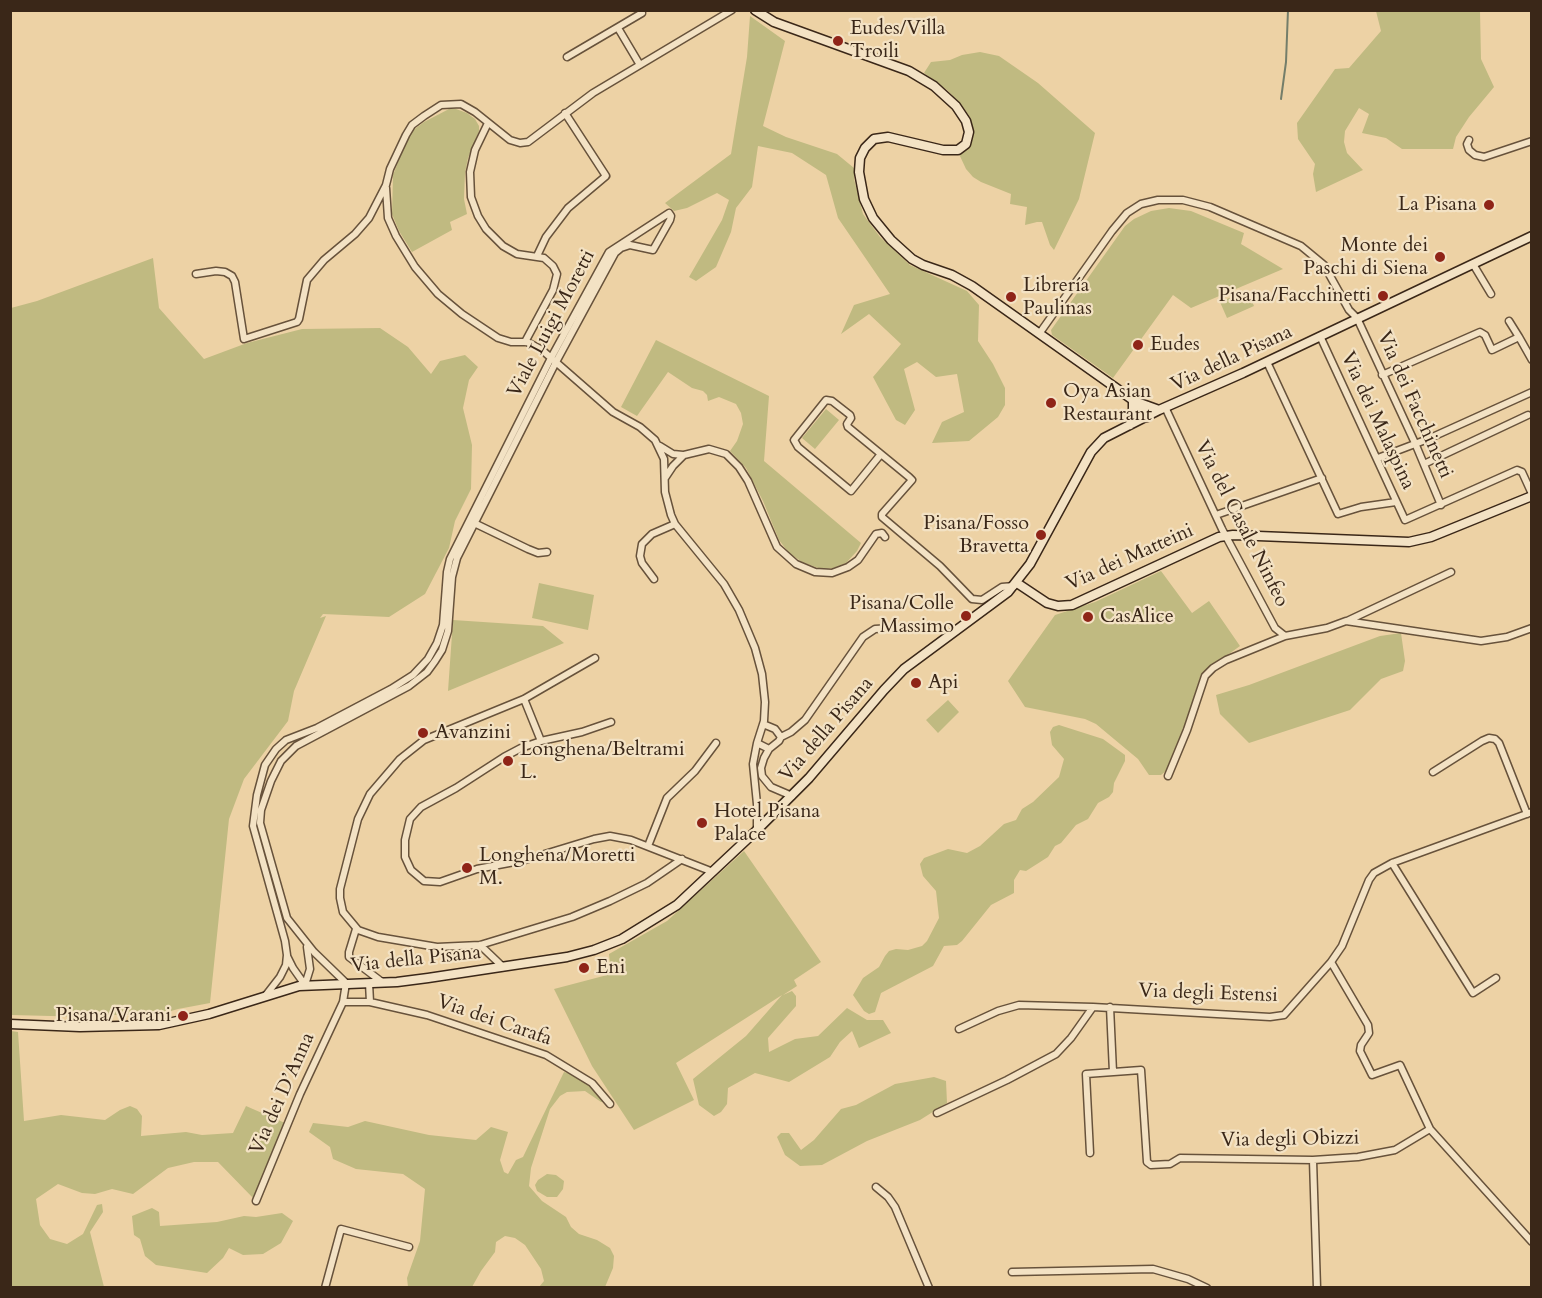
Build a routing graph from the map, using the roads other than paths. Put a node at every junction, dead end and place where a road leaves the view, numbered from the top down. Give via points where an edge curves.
1 (732, 10) edge
2 (755, 10) edge
3 (765, 10) edge
4 (642, 13) dead end
5 (771, 20) junction
6 (618, 28) junction
7 (567, 57) dead end
8 (640, 65) junction
9 (565, 113) junction
10 (488, 123) junction
11 (1469, 140) dead end
12 (1532, 141) edge
13 (386, 185) junction
14 (650, 225) junction
15 (635, 235) junction
16 (1532, 236) edge
17 (661, 237) junction
18 (641, 246) junction
19 (537, 256) junction
20 (1473, 264) junction
21 (196, 274) dead end
22 (1491, 294) dead end
23 (1357, 318) junction
24 (1509, 321) dead end
25 (1039, 334) junction
26 (1320, 336) junction
27 (1519, 337) junction
28 (525, 342) junction
29 (553, 360) junction
30 (1532, 360) edge
31 (1267, 362) junction
32 (1382, 375) junction
33 (1532, 392) edge
34 (1133, 400) junction
35 (1162, 409) junction
36 (1528, 415) dead end
37 (1148, 417) junction
38 (1130, 425) junction
39 (1415, 443) junction
40 (657, 444) junction
41 (881, 454) junction
42 (684, 455) junction
43 (1378, 458) junction
44 (1424, 464) junction
45 (665, 478) junction
46 (1322, 478) junction
47 (1532, 495) edge
48 (1396, 502) junction
49 (1441, 505) junction
50 (1216, 515) junction
51 (472, 521) junction
52 (675, 524) junction
53 (1227, 535) junction
54 (885, 537) dead end
55 (547, 552) dead end
56 (1451, 572) dead end
57 (654, 579) dead end
58 (1015, 584) junction
59 (1346, 621) junction
60 (892, 628) dead end
61 (1532, 628) edge
62 (1285, 636) junction
63 (595, 658) dead end
64 (524, 699) junction
65 (611, 722) dead end
66 (763, 724) junction
67 (781, 737) junction
68 (288, 739) junction
69 (540, 741) junction
70 (716, 743) dead end
71 (757, 743) junction
72 (769, 749) junction
73 (1433, 772) dead end
74 (1168, 776) dead end
75 (769, 786) junction
76 (268, 790) junction
77 (757, 792) junction
78 (792, 796) junction
79 (1529, 813) edge
80 (757, 830) junction
81 (648, 846) junction
82 (682, 860) junction
83 (1392, 863) junction
84 (713, 872) junction
85 (356, 929) junction
86 (304, 941) junction
87 (480, 945) junction
88 (287, 955) junction
89 (1330, 962) junction
90 (503, 967) junction
91 (1496, 978) dead end
92 (346, 983) junction
93 (369, 983) junction
94 (382, 983) junction
95 (305, 985) junction
96 (265, 997) junction
97 (343, 1002) junction
98 (370, 1002) junction
99 (1093, 1007) junction
100 (1110, 1007) junction
101 (10, 1024) edge
102 (959, 1029) dead end
103 (1113, 1072) junction
104 (610, 1104) dead end
105 (937, 1113) dead end
106 (1430, 1129) junction
107 (1090, 1153) dead end
108 (1313, 1160) junction
109 (876, 1187) dead end
110 (256, 1201) dead end
111 (1532, 1242) edge
112 (410, 1247) dead end
113 (1012, 1272) dead end
114 (325, 1287) edge
115 (929, 1287) edge
116 (1207, 1287) edge
117 (1317, 1287) edge

1 - 8 street
2 - 5 main road
3 - 5 main road
4 - 6 street
5 - 25 main road via 909,71 956,106 969,130 967,142 958,150 888,137 866,145 859,164 864,199 883,231 909,257 963,280
6 - 7 street
6 - 8 street
8 - 9 street
9 - 10 street via 523,143 510,140
9 - 19 street via 606,176 568,208
10 - 13 street via 461,104 434,109 408,132
10 - 19 street via 472,161 475,212 503,246 522,255
11 - 12 street via 1469,150 1484,157
13 - 21 street via 366,222 326,257 307,280 298,321 243,339 232,276 216,271
13 - 28 street via 391,227 431,286 488,332 506,341
14 - 15 street, Viale Luigi Moretti
14 - 17 street via 659,229
14 - 17 street, Viale Luigi Moretti via 670,214
15 - 18 street
15 - 29 street, Viale Luigi Moretti via 613,248 605,258
16 - 20 main road, Via della Pisana
17 - 18 street, Viale Luigi Moretti via 653,250
18 - 29 street, Viale Luigi Moretti via 626,245 615,253
19 - 28 street via 553,266 557,280
20 - 22 street
20 - 23 main road, Via della Pisana
23 - 25 street, Via dei Facchinetti via 1324,265 1301,246 1196,202 1158,200 1135,208 1121,219
23 - 26 main road, Via della Pisana
23 - 32 street, Via dei Facchinetti
24 - 27 street
25 - 34 main road
26 - 31 main road, Via della Pisana
26 - 43 street, Via dei Malaspina
27 - 30 street
27 - 32 street via 1492,350 1480,332
28 - 29 street
29 - 40 street via 614,412 645,430
29 - 51 street, Viale Luigi Moretti
31 - 35 main road, Via della Pisana
31 - 46 street
32 - 39 street, Via dei Facchinetti
33 - 39 street
34 - 35 main road
34 - 37 main road
34 - 38 main road
35 - 37 main road, Via della Pisana
35 - 50 street, Via del Casale Ninfeo
36 - 44 street
37 - 38 main road, Via della Pisana
38 - 58 main road, Via della Pisana via 1104,438 1093,450
39 - 43 street
39 - 44 street, Via dei Facchinetti
40 - 42 street via 673,454
40 - 45 street
41 - 41 street via 848,427 850,415 829,399 794,440 851,491
41 - 58 street via 912,480 882,517 972,599 982,600
42 - 45 street
42 - 54 street via 709,448 730,457 748,481 777,548 810,571 827,574 842,570 858,560 876,534
43 - 48 street, Via dei Malaspina
44 - 49 street, Via dei Facchinetti
45 - 52 street via 668,507
46 - 48 street via 1338,514
46 - 50 street
47 - 49 street via 1522,472 1517,470
47 - 53 main road via 1431,537 1409,542
48 - 49 street, Via dei Malaspina via 1405,520
50 - 53 street, Via del Casale Ninfeo
51 - 55 street via 528,549
51 - 68 street, Viale Luigi Moretti via 448,564 442,629 425,663 391,689
51 - 76 street, Viale Luigi Moretti via 452,577 448,635 432,667 409,686 292,749 278,765
52 - 57 street via 652,534 642,544 644,569
52 - 66 street via 718,576 751,638 764,681
53 - 58 main road, Via dei Matteini via 1072,605 1050,604
53 - 62 street, Via del Casale Ninfeo via 1275,628
56 - 59 street
58 - 78 main road, Via della Pisana via 904,669
59 - 61 street via 1473,641 1498,639
59 - 62 street
60 - 67 street via 875,629 863,637 805,720
62 - 74 street, Via del Casale Ninfeo via 1226,660 1205,676
63 - 64 street
64 - 69 street
64 - 85 street via 421,742 400,759 370,794 356,826 339,892 343,912
65 - 69 street
66 - 67 street
66 - 71 street
67 - 72 street
68 - 76 street via 266,774 264,784
68 - 88 street, Viale Luigi Moretti via 264,768 253,817
69 - 81 street via 511,753 415,811 404,847 406,862 414,874 428,882 444,881 598,837 616,837
70 - 81 street via 667,798
71 - 72 street
71 - 77 street via 753,764
72 - 75 street via 761,770
73 - 79 street via 1482,741 1495,739
75 - 77 street
75 - 78 street
76 - 86 street, Viale Luigi Moretti via 261,826 286,916
77 - 80 street
78 - 80 main road, Via della Pisana
79 - 83 street, Via degli Estensi
80 - 84 main road, Via della Pisana
81 - 82 street
82 - 84 street
82 - 87 street via 647,883 601,905
83 - 89 street, Via degli Estensi via 1370,878 1345,940
83 - 91 street via 1473,993
84 - 90 main road, Via della Pisana via 673,907 606,946
85 - 87 street via 372,936 427,946
85 - 94 street via 349,957
86 - 92 street, Viale Luigi Moretti
86 - 95 street, Viale Luigi Moretti via 310,966
87 - 90 street
88 - 95 street, Viale Luigi Moretti
88 - 96 street via 280,977
89 - 100 street, Via degli Estensi via 1281,1016
89 - 106 street via 1368,1025 1369,1033 1360,1051 1372,1075 1400,1065
90 - 94 main road, Via della Pisana
92 - 93 main road, Via della Pisana
92 - 95 main road, Via della Pisana
92 - 97 street, Via dei D’Anna
93 - 94 main road, Via della Pisana
93 - 98 street
95 - 96 main road, Via della Pisana
96 - 101 main road, Via della Pisana via 159,1025
97 - 98 street, Via dei Carafa
97 - 110 street, Via dei D’Anna
98 - 104 street, Via dei Carafa via 427,1015 546,1055 592,1083
99 - 100 street, Via degli Estensi
99 - 102 street, Via degli Estensi via 1019,1005
99 - 105 street via 1056,1053
100 - 103 street
103 - 107 street via 1086,1074
103 - 108 street, Via degli Obizzi via 1141,1070 1147,1162 1153,1165 1180,1158
106 - 108 street, Via degli Obizzi via 1389,1152
106 - 111 street
108 - 117 street
109 - 115 street via 895,1207
112 - 114 street via 341,1229
113 - 116 street via 1153,1269

